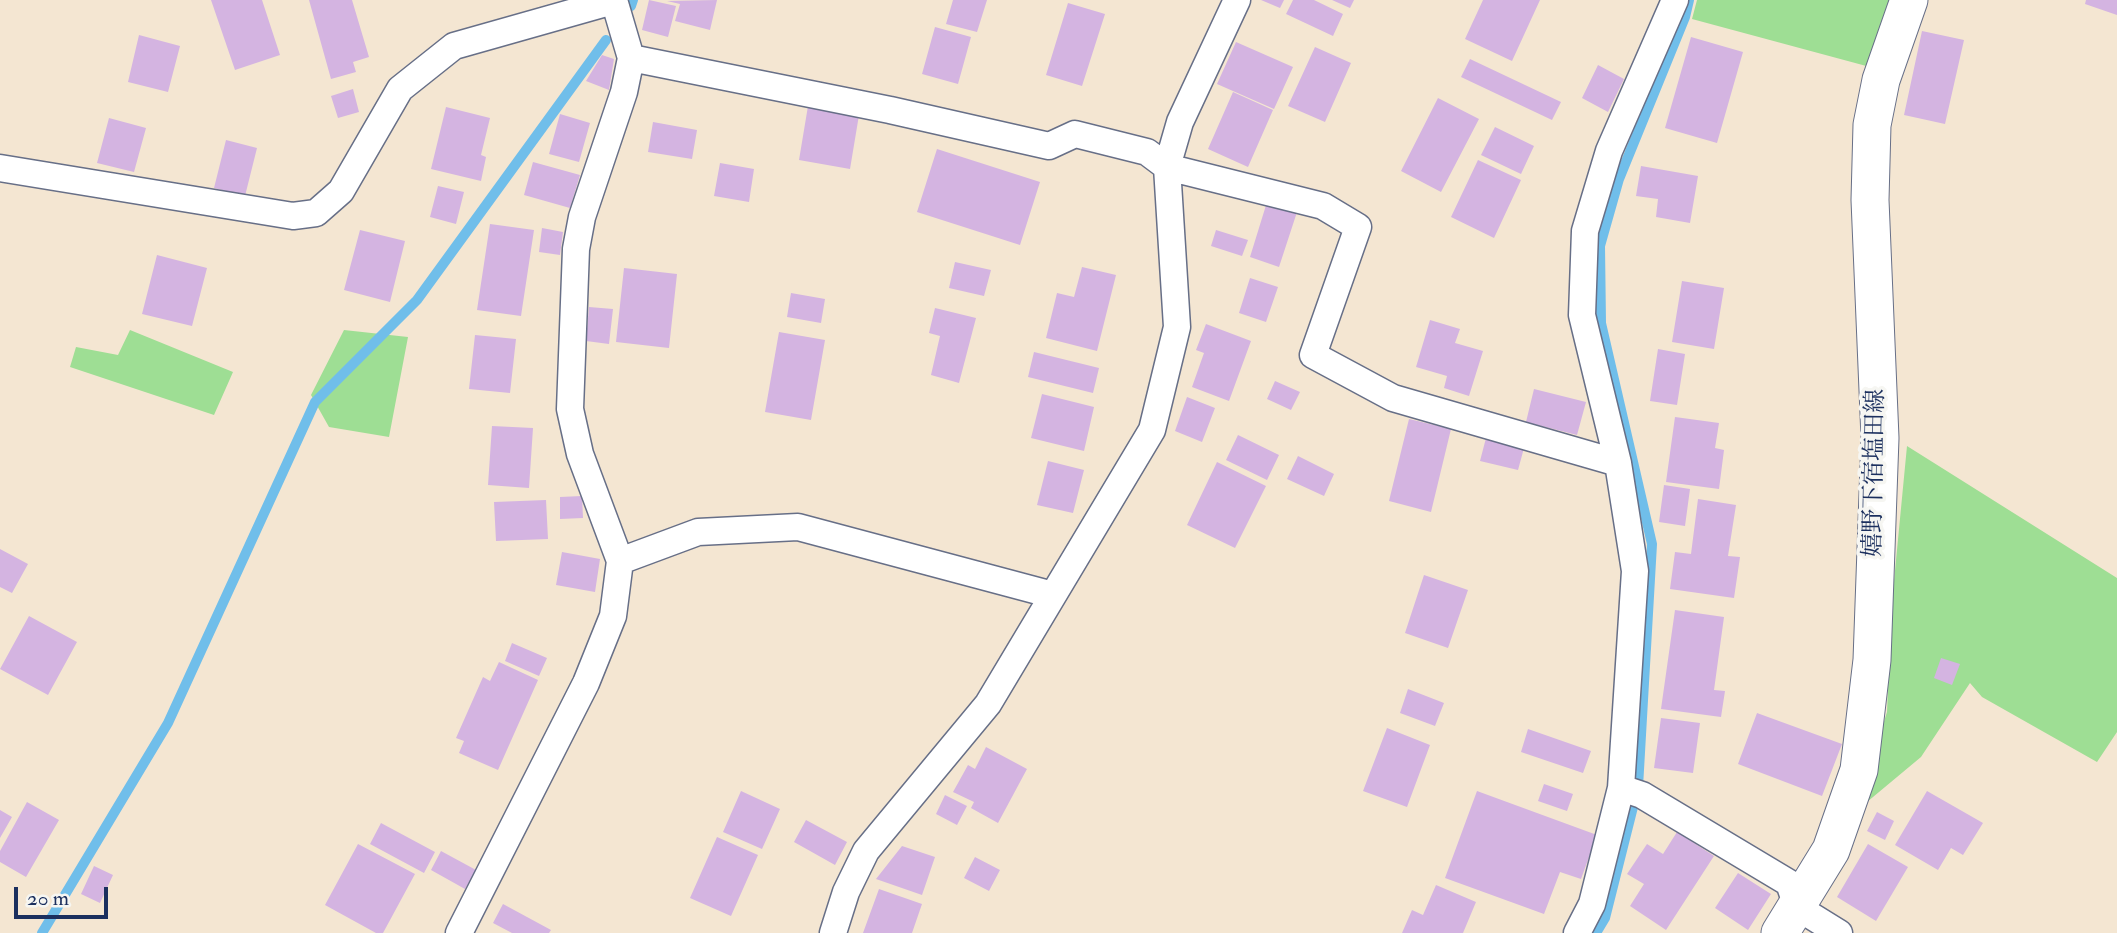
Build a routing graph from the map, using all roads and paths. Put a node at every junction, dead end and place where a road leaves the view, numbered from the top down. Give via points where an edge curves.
1 (1237, 0) edge
2 (1675, 0) edge
3 (1909, 0) edge
4 (614, 1) edge
5 (631, 58) junction
6 (1167, 167) junction
7 (0, 168) edge
8 (1618, 463) junction
9 (620, 561) junction
10 (1053, 595) junction
11 (1631, 791) junction
12 (1788, 920) edge
13 (460, 933) edge
14 (833, 933) edge
15 (1577, 933) edge
16 (1839, 933) edge

1 - 6 street via 1180,122
2 - 8 street via 1609,150 1585,231 1582,314
3 - 12 main road, 嬉野下宿塩田線 via 1881,80 1872,125 1870,200 1880,438 1872,660 1860,756 1831,850
4 - 5 street
4 - 7 street via 454,46 400,89 341,191 316,213 293,216
5 - 6 street via 1049,146 1075,134 1147,152
5 - 9 street via 576,249 570,409 580,454
6 - 8 street via 1324,205 1358,227 1313,355 1394,398
6 - 10 street via 1177,327 1152,430
8 - 11 street via 1635,571
9 - 10 street via 698,532 798,527
9 - 13 street via 613,616 586,683
10 - 14 street via 988,704 866,851
11 - 12 street via 1789,883
11 - 15 street via 1592,904
12 - 16 street

